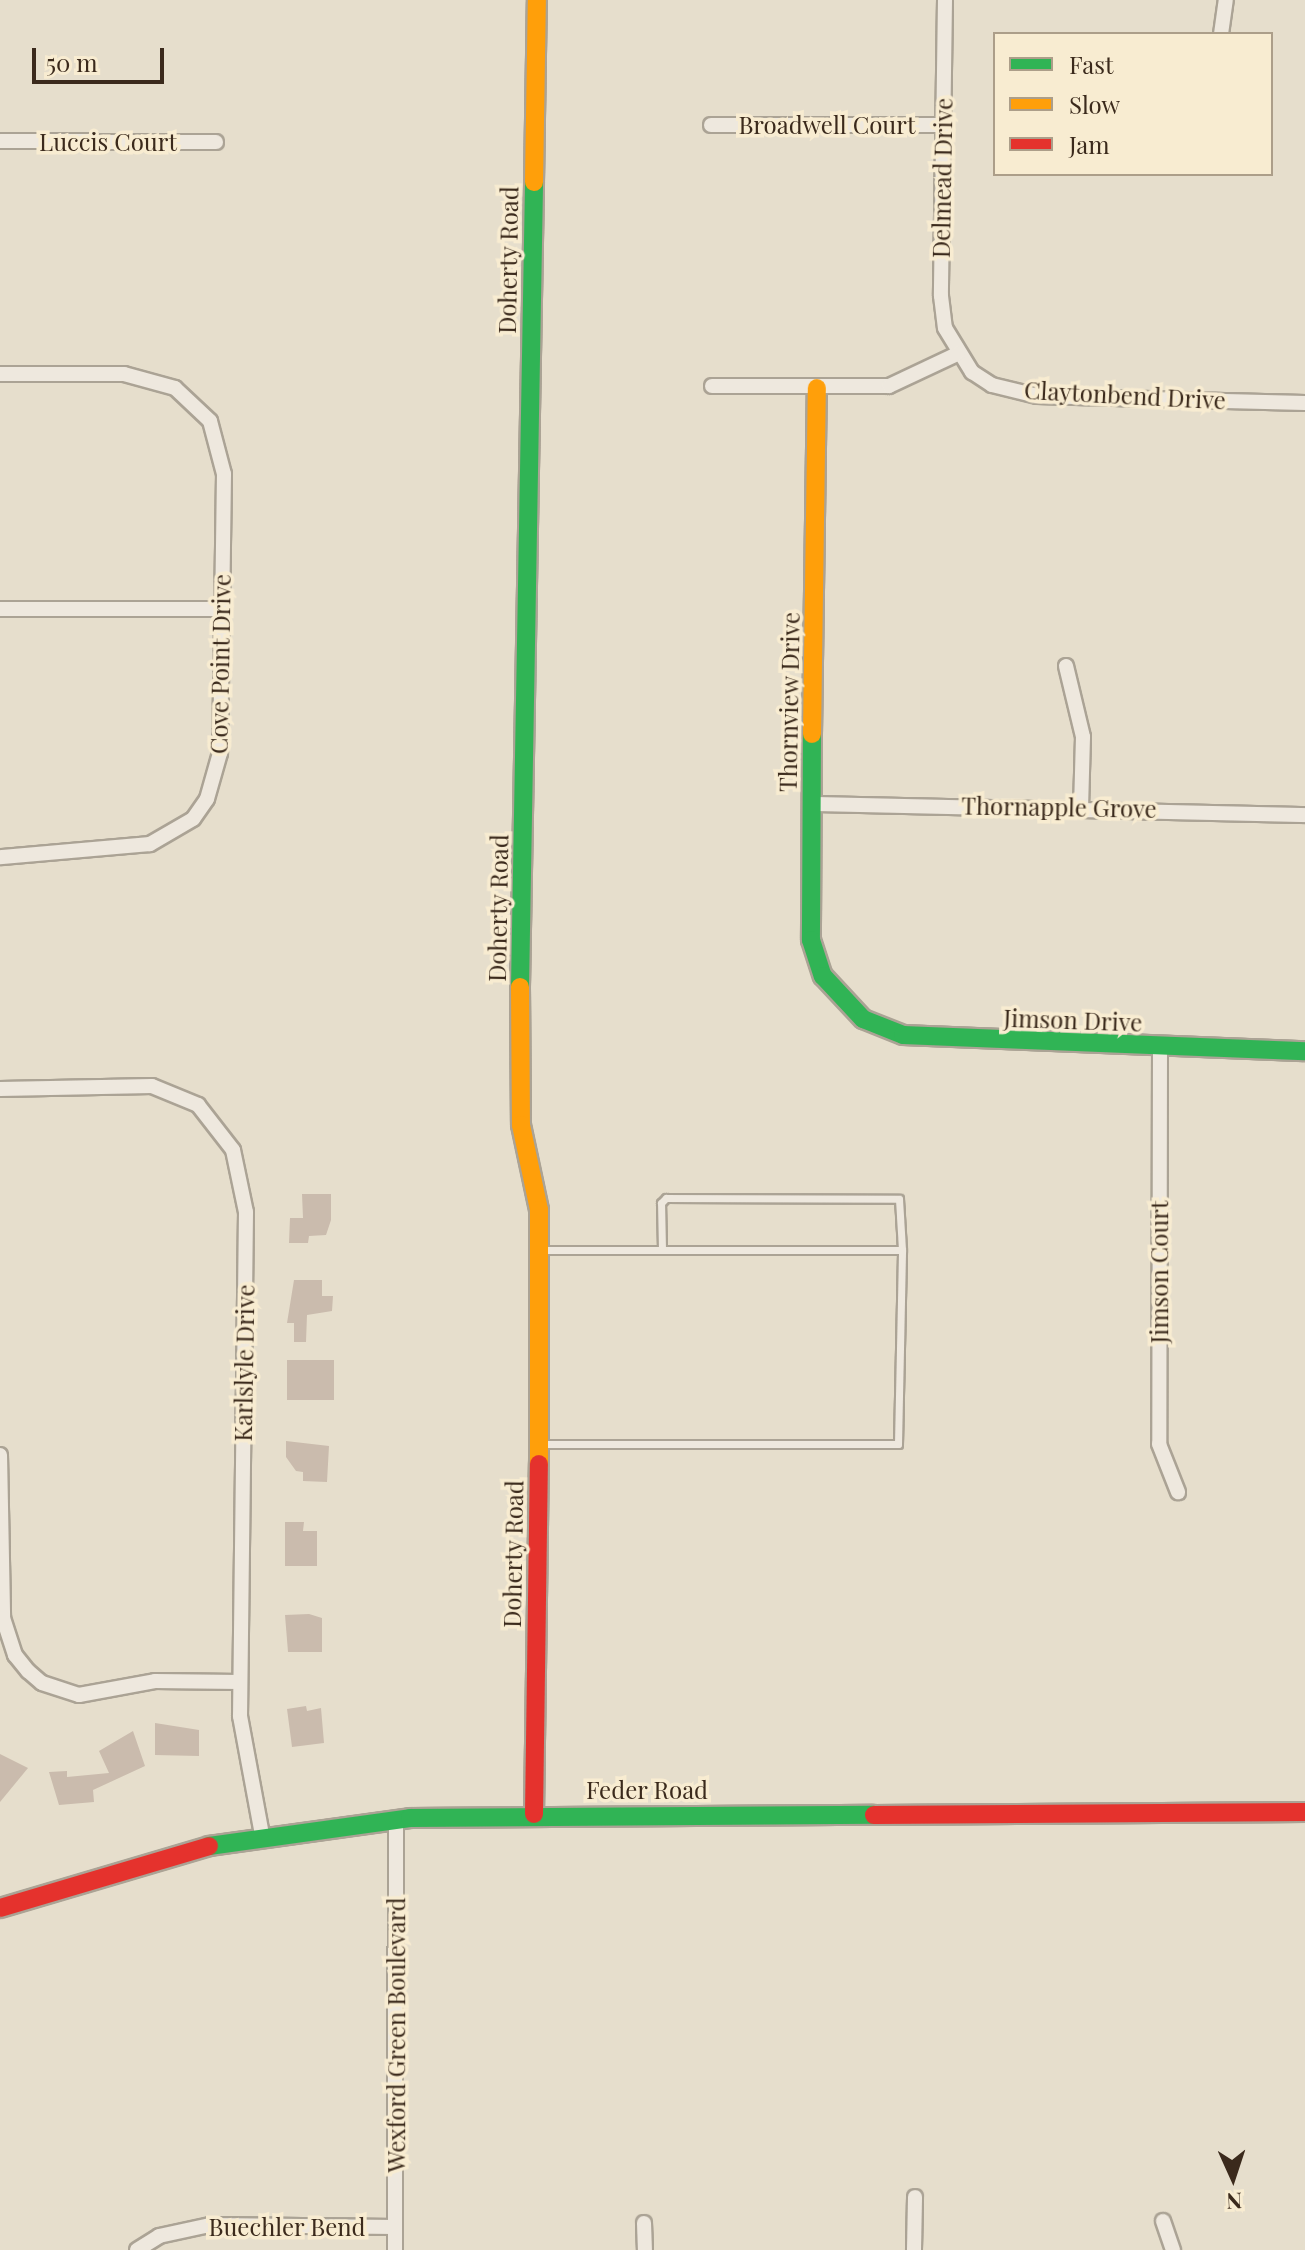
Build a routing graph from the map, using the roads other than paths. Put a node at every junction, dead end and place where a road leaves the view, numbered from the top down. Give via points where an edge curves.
1 (537, 0) edge
2 (945, 0) edge
3 (1226, 0) edge
4 (1221, 32) edge
5 (711, 125) dead end
6 (942, 125) junction
7 (0, 141) edge
8 (216, 142) dead end
9 (957, 354) junction
10 (0, 374) edge
11 (712, 386) dead end
12 (817, 388) junction
13 (1305, 403) edge
14 (0, 609) edge
15 (222, 609) junction
16 (1066, 666) dead end
17 (812, 804) junction
18 (1081, 807) junction
19 (1305, 815) edge
20 (0, 857) edge
21 (846, 1006) joint
22 (1160, 1047) junction
23 (1305, 1051) edge
24 (0, 1089) edge
25 (662, 1249) junction
26 (540, 1250) junction
27 (902, 1250) junction
28 (539, 1444) junction
29 (0, 1455) edge
30 (1178, 1492) dead end
31 (240, 1682) junction
32 (1305, 1812) edge
33 (534, 1814) junction
34 (396, 1819) junction
35 (262, 1835) junction
36 (0, 1908) edge
37 (915, 2197) dead end
38 (1163, 2221) dead end
39 (644, 2223) dead end
40 (395, 2227) junction
41 (137, 2250) edge
42 (395, 2250) edge
43 (645, 2250) edge
44 (914, 2250) edge
45 (1173, 2250) edge

1 - 26 street, Doherty Road via 519,1046 523,1149 539,1210
2 - 6 street, Delmead Drive
3 - 4 street
5 - 6 street, Broadwell Court
6 - 9 street, Delmead Drive via 941,296 945,328
7 - 8 street, Luccis Court
9 - 12 street via 889,386
9 - 13 street, Claytonbend Drive via 992,385 1037,396
10 - 15 street, Cove Point Drive via 124,374 175,388 198,404 223,456
11 - 12 street
12 - 17 street, Thornview Drive
14 - 15 street
15 - 20 street, Cove Point Drive via 220,753 216,778 193,819 150,844
16 - 18 street via 1083,737
17 - 18 street, Thornapple Grove
17 - 21 street, Thornview Drive via 811,940 823,976
18 - 19 street, Thornapple Grove
21 - 22 street, Jimson Drive via 883,1029 926,1038
22 - 23 street, Jimson Drive
22 - 30 street, Jimson Court via 1159,1444
24 - 31 street, Karlslyle Drive via 152,1086 198,1105 233,1150 246,1212
25 - 26 lane
25 - 27 lane
25 - 27 lane via 661,1203 682,1198 899,1199
26 - 28 street, Doherty Road
27 - 28 lane via 898,1444
28 - 33 street, Doherty Road
29 - 31 street via 3,1618 7,1639 28,1671 42,1683 79,1695 155,1681
31 - 35 street, Karlslyle Drive via 243,1746
32 - 33 street, Feder Road
33 - 34 street, Feder Road
34 - 35 street, Feder Road
34 - 40 street, Wexford Green Boulevard
35 - 36 street, Feder Road via 187,1851
37 - 44 street
38 - 45 street
39 - 43 street
40 - 41 street, Buechler Bend via 210,2225 159,2236
40 - 42 street, Wexford Green Boulevard

